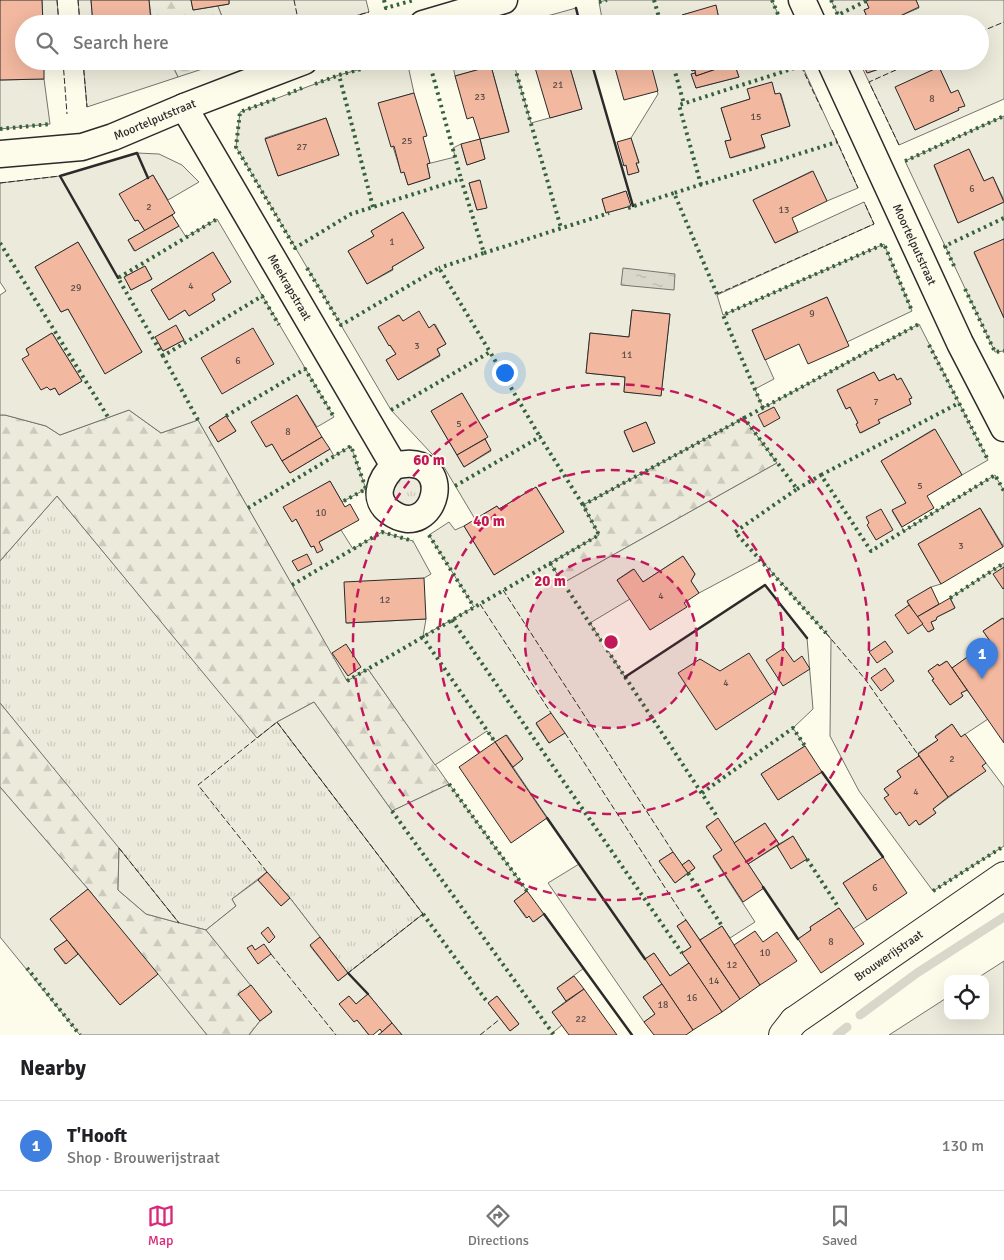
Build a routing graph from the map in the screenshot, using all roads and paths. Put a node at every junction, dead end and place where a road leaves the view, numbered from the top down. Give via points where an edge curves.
1 (504, 0) edge
2 (802, 0) edge
3 (453, 15) edge
4 (809, 15) edge
5 (281, 70) edge
6 (834, 70) edge
7 (184, 108) junction
8 (0, 154) edge
9 (1003, 424) edge
10 (394, 466) dead end
11 (1004, 876) edge
12 (784, 1030) edge

1 - 3 street
2 - 4 street
5 - 7 street, Moortelputstraat
6 - 9 street, Moortelputstraat via 960,343
7 - 8 street, Moortelputstraat via 113,138 82,147
7 - 10 street, Meekrapstraat
11 - 12 main road, Brouwerijstraat

